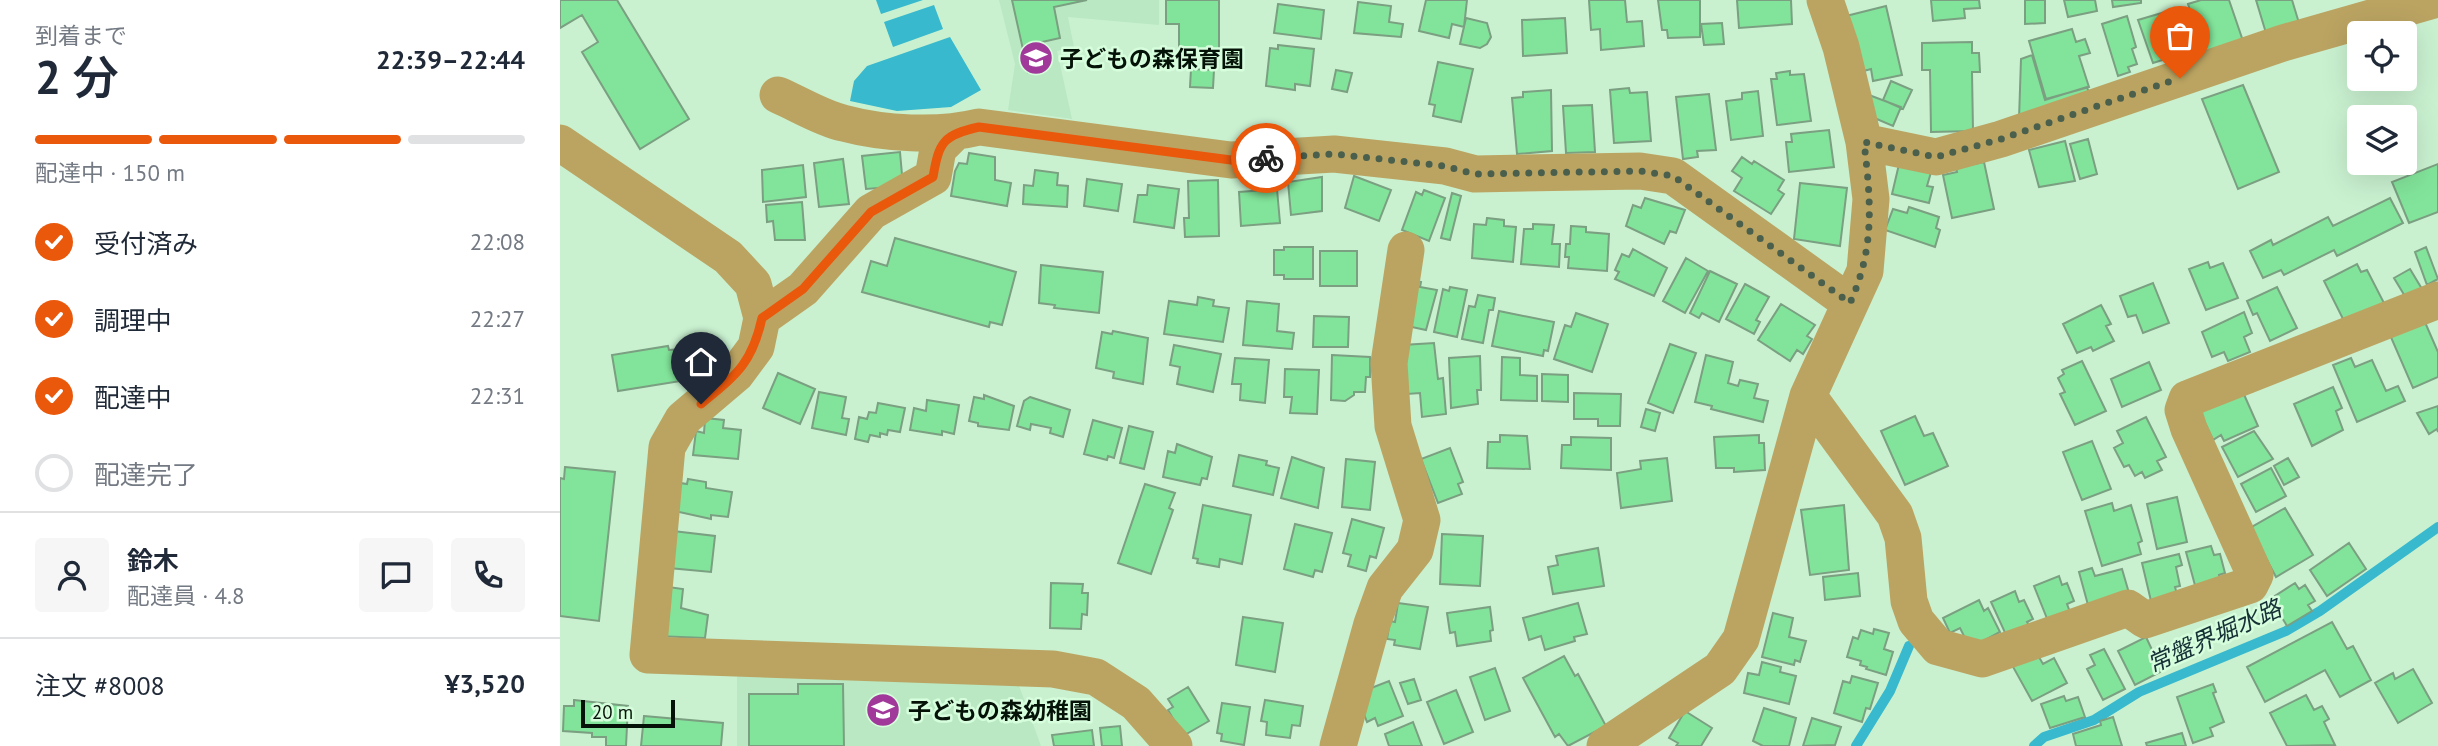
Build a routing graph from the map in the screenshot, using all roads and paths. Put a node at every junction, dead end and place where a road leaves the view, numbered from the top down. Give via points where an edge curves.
1 (1825, 0) edge
2 (2434, 0) edge
3 (778, 95) dead end
4 (954, 133) junction
5 (1864, 142) junction
6 (560, 143) edge
7 (1406, 250) dead end
8 (2438, 300) edge
9 (1850, 303) junction
10 (762, 318) junction
11 (1808, 396) junction
12 (1174, 746) edge
13 (1338, 746) edge
14 (1605, 746) edge

1 - 5 street
2 - 5 street via 2283,43 1936,157
3 - 4 street via 842,123
4 - 9 street via 979,127 1231,160 1334,154 1445,166 1475,174 1640,171 1673,176
4 - 10 street via 938,149 933,177 871,212 803,289
5 - 9 street via 1871,199 1865,271
6 - 10 street via 729,257 753,284
7 - 13 street via 1389,363 1393,426 1422,520 1415,550 1385,587
8 - 11 street via 2188,400 2183,410 2189,429 2255,575 2250,585 2145,620 2128,608 1982,660 1938,647 1916,621 1895,515
9 - 11 street
10 - 12 street via 756,347 736,374 683,419 667,447 648,655 1053,669 1096,677 1136,703
11 - 14 street via 1741,639 1720,669

